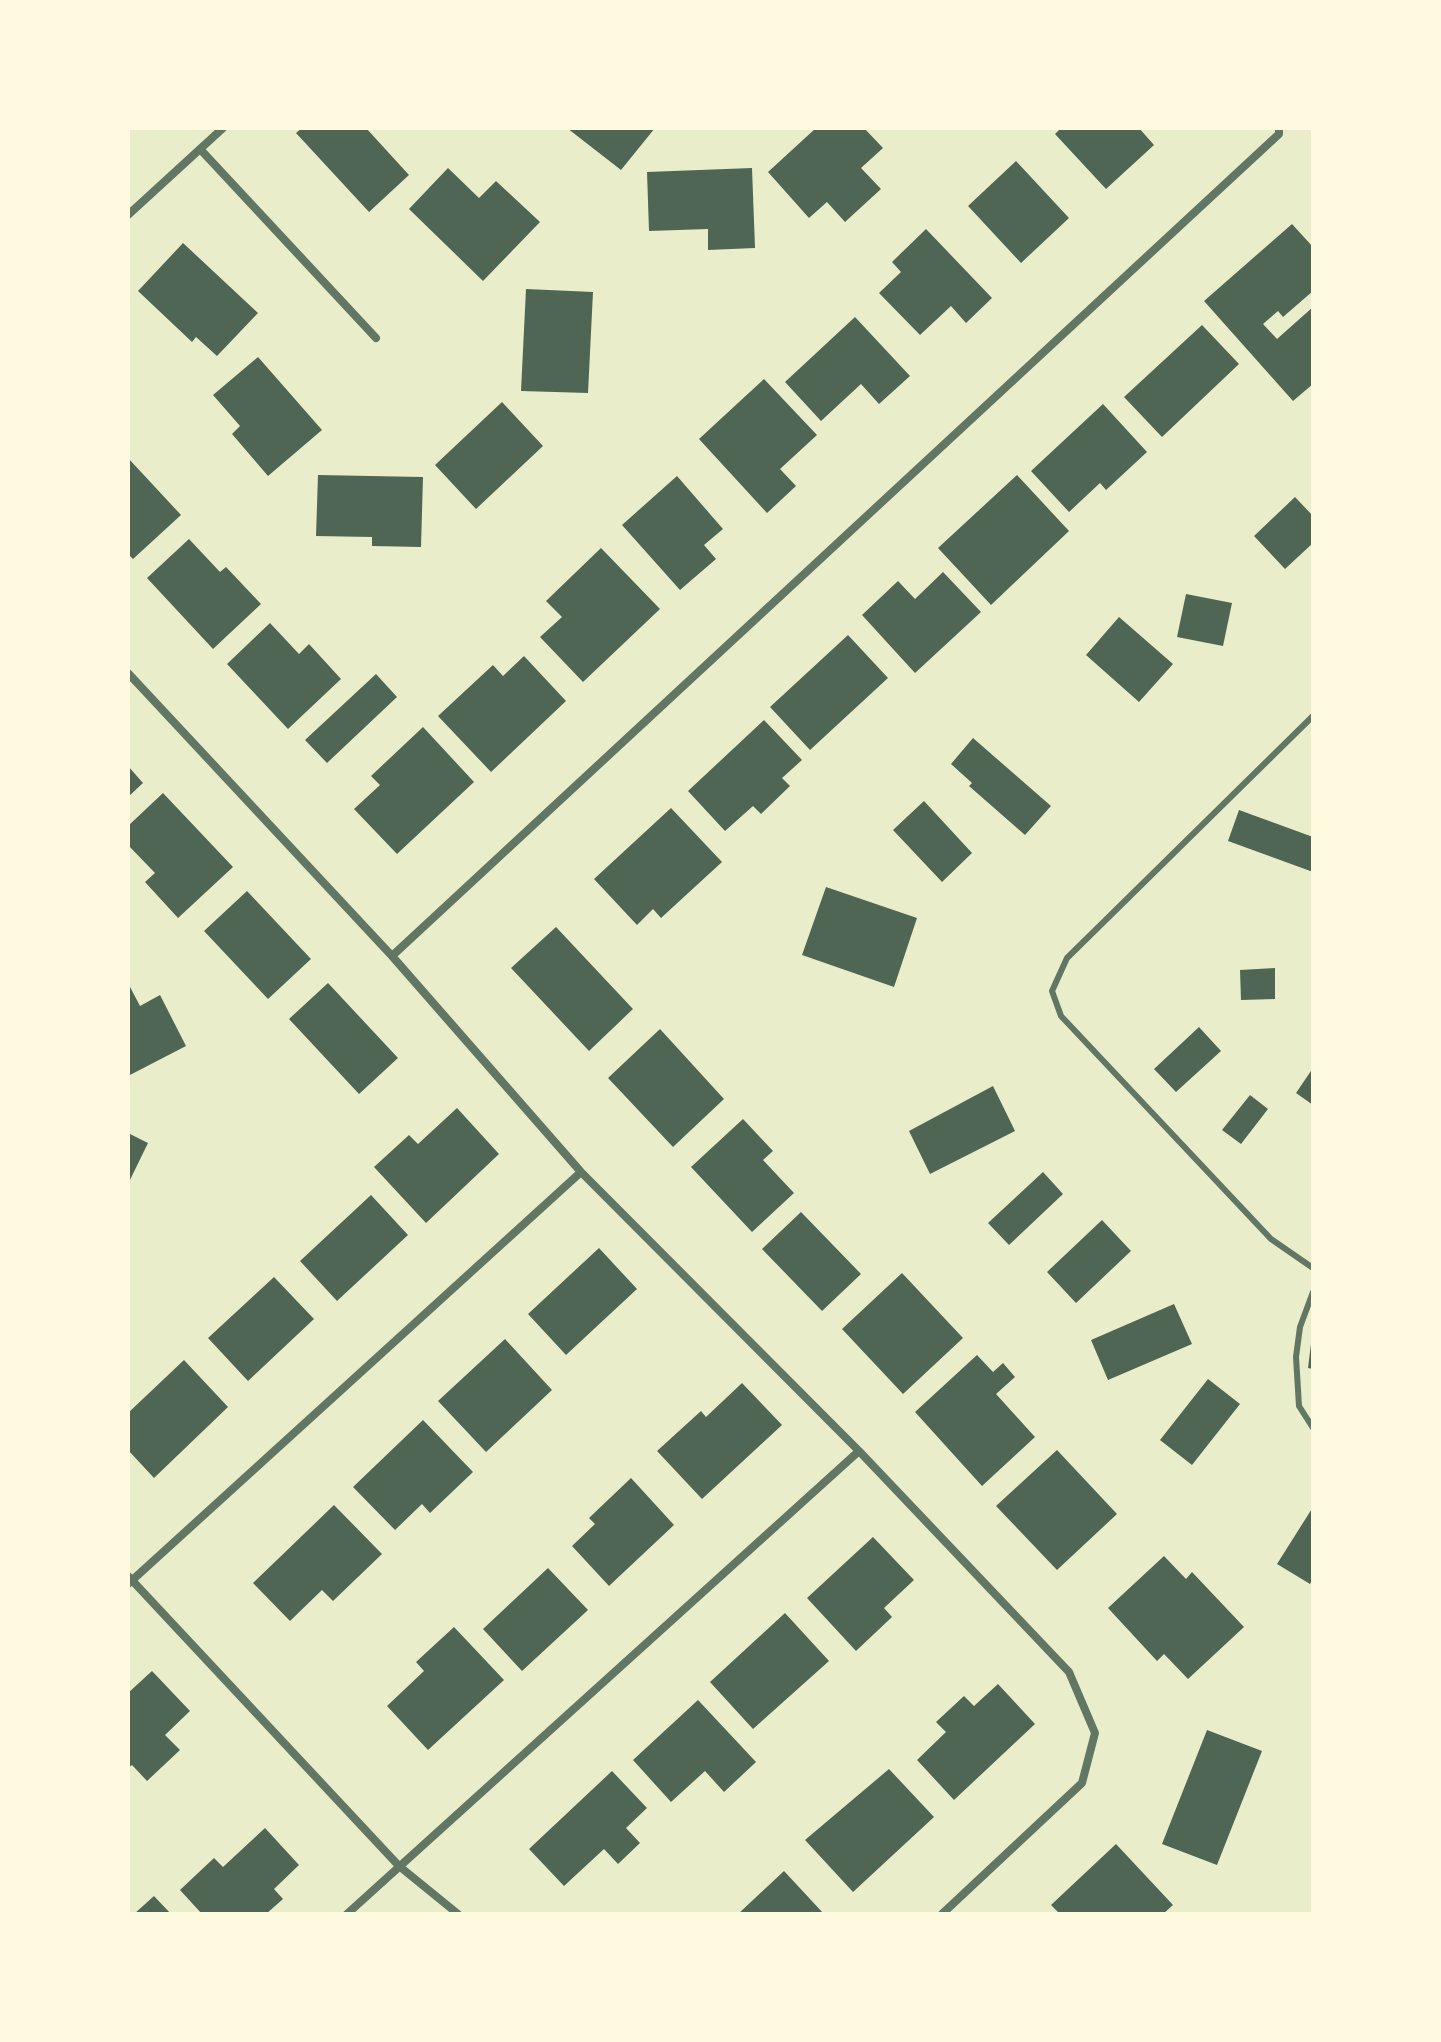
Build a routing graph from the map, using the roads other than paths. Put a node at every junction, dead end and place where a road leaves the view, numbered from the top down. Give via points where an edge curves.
1 (223, 128) edge
2 (1279, 128) edge
3 (200, 149) junction
4 (128, 215) edge
5 (376, 338) dead end
6 (128, 673) edge
7 (1313, 716) edge
8 (392, 956) junction
9 (581, 1172) junction
10 (1313, 1268) edge
11 (1313, 1292) edge
12 (1313, 1428) edge
13 (859, 1451) junction
14 (129, 1580) edge
15 (399, 1866) junction
16 (347, 1914) edge
17 (458, 1914) edge
18 (942, 1914) edge

1 - 3 street
2 - 8 street via 1279,134
3 - 4 street
3 - 5 street
6 - 8 street
7 - 10 lane via 1067,958 1052,991 1061,1016 1271,1239
8 - 9 street
9 - 13 street
9 - 14 street
11 - 12 lane via 1296,1357 1299,1406
13 - 15 street
13 - 18 street via 1069,1672 1095,1733 1082,1783
14 - 15 street
15 - 16 street
15 - 17 street

